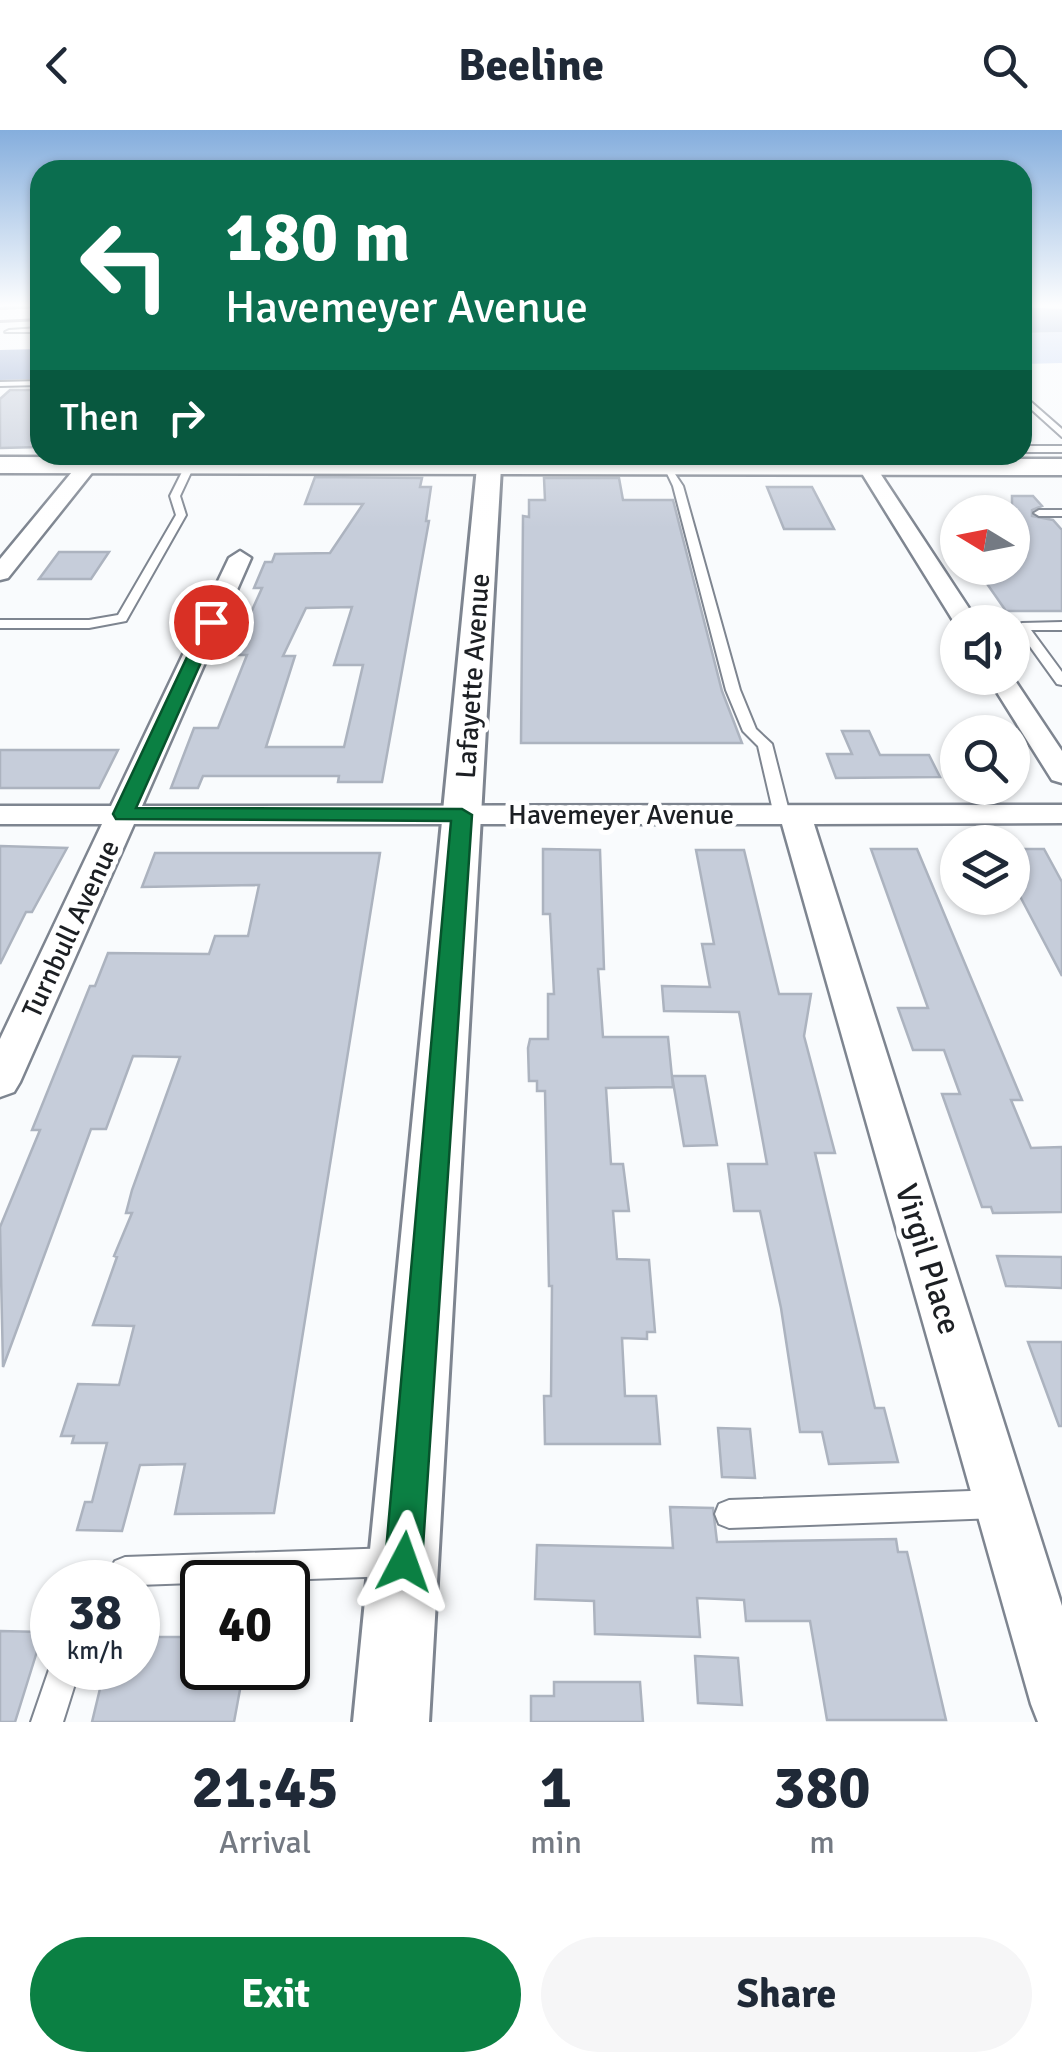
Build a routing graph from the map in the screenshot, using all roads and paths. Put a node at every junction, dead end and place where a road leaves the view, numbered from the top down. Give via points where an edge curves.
1 (30, 383) edge
2 (0, 384) edge
3 (1032, 406) edge
4 (1062, 434) edge
5 (1062, 449) edge
6 (1032, 450) edge
7 (30, 462) edge
8 (0, 465) edge
9 (82, 465) edge
10 (198, 465) edge
11 (492, 465) edge
12 (602, 465) edge
13 (88, 466) junction
14 (189, 466) junction
15 (815, 466) edge
16 (1062, 466) edge
17 (867, 467) junction
18 (668, 472) junction
19 (1039, 513) dead end
20 (1062, 513) edge
21 (240, 558) dead end
22 (0, 573) edge
23 (955, 605) edge
24 (0, 624) edge
25 (1062, 626) edge
26 (1062, 681) edge
27 (1012, 695) edge
28 (1060, 766) edge
29 (123, 814) junction
30 (788, 814) junction
31 (1062, 814) edge
32 (0, 815) edge
33 (462, 815) junction
34 (0, 1082) edge
35 (1002, 1504) junction
36 (729, 1514) dead end
37 (404, 1562) junction
38 (160, 1570) edge
39 (58, 1690) edge
40 (1062, 1704) edge
41 (46, 1722) edge
42 (391, 1722) edge

1 - 2 lane
3 - 4 lane
5 - 6 lane
7 - 8 main road
9 - 13 main road
10 - 14 main road
11 - 33 street, Lafayette Avenue
12 - 18 main road
13 - 14 main road
13 - 22 street
14 - 24 lane via 175,496 181,514 122,618
15 - 17 main road
15 - 18 main road
16 - 17 main road
17 - 23 street
18 - 30 lane via 678,486 718,642 750,731 765,744
19 - 20 lane
21 - 29 street, Turnbull Avenue
25 - 26 lane via 1022,626
27 - 28 street
29 - 32 street, Havemeyer Avenue
29 - 33 street, Havemeyer Avenue
29 - 34 street, Turnbull Avenue
30 - 31 street, Havemeyer Avenue
30 - 33 street, Havemeyer Avenue
30 - 35 street, Virgil Place
33 - 37 street, Lafayette Avenue
35 - 36 lane
35 - 40 street, Virgil Place
37 - 38 lane
37 - 42 street, Lafayette Avenue
39 - 41 lane

